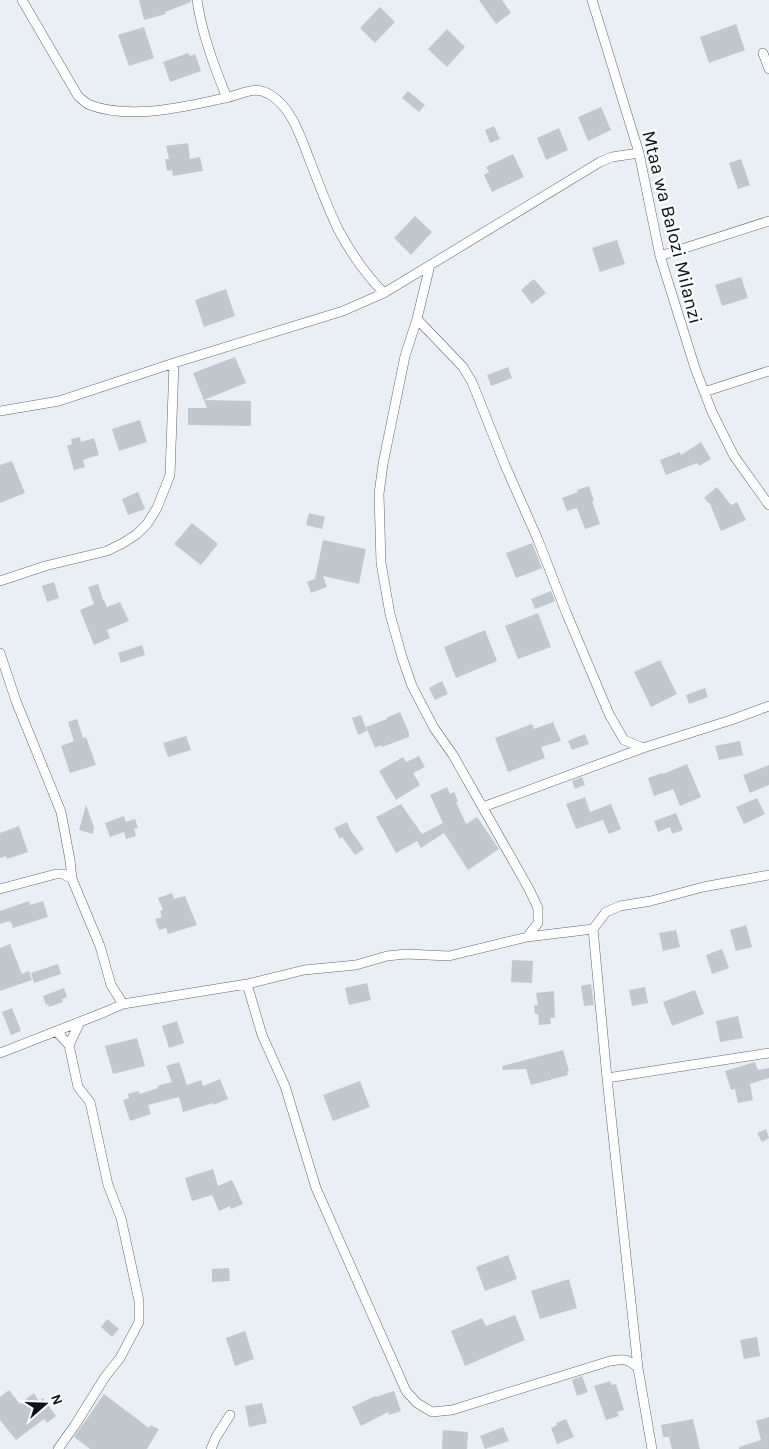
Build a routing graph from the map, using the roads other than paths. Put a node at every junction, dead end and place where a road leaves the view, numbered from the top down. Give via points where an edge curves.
1 (22, 0) edge
2 (197, 0) edge
3 (596, 3) edge
4 (763, 53) dead end
5 (769, 69) edge
6 (227, 98) junction
7 (639, 153) junction
8 (769, 221) edge
9 (660, 256) junction
10 (430, 265) junction
11 (384, 293) junction
12 (416, 320) junction
13 (174, 363) junction
14 (769, 371) edge
15 (704, 392) junction
16 (0, 411) edge
17 (769, 506) edge
18 (0, 581) edge
19 (0, 653) edge
20 (769, 706) edge
21 (643, 748) junction
22 (483, 807) junction
23 (769, 875) edge
24 (72, 880) junction
25 (0, 889) edge
26 (593, 929) junction
27 (527, 937) junction
28 (247, 984) junction
29 (123, 1004) junction
30 (80, 1022) junction
31 (56, 1031) junction
32 (69, 1045) junction
33 (0, 1053) edge
34 (769, 1053) edge
35 (607, 1078) junction
36 (638, 1368) junction
37 (230, 1415) dead end
38 (58, 1449) edge
39 (211, 1449) edge
40 (652, 1449) edge

1 - 6 street via 78,96 88,104 136,112
2 - 6 street via 209,52
3 - 7 street, Mtaa wa Balozi Milanzi
4 - 5 street
6 - 11 street via 254,89 269,94 284,108 298,131 340,232 369,278
7 - 9 street, Mtaa wa Balozi Milanzi
7 - 10 street via 600,162
8 - 9 street
9 - 15 street, Mtaa wa Balozi Milanzi
10 - 11 street
10 - 12 street
11 - 13 street via 343,311
12 - 21 street via 463,367 472,382 609,714 624,740
12 - 22 street via 404,356 383,464 379,494 381,564 390,614 412,686
13 - 16 street via 59,401
13 - 18 street via 170,475 147,524 124,543 107,551
14 - 15 street
15 - 17 street, Mtaa wa Balozi Milanzi via 734,456
19 - 24 street via 61,812
20 - 21 street
21 - 22 street
22 - 27 street via 538,908 538,923
23 - 26 street via 620,906 606,912
24 - 25 street via 56,874
24 - 29 street via 100,946 111,985
26 - 27 street
26 - 35 street
27 - 28 street via 449,956 387,956 356,965 304,970
28 - 29 street
28 - 36 street via 262,1035 285,1086 316,1188 406,1390 417,1403 432,1412 452,1410 610,1361 623,1359
29 - 30 street
30 - 31 street
30 - 32 street
31 - 32 street
31 - 33 street
32 - 38 street via 78,1087 90,1102 108,1185 121,1218 139,1301 139,1322 120,1358
34 - 35 street
35 - 36 street
36 - 40 street
37 - 39 street

